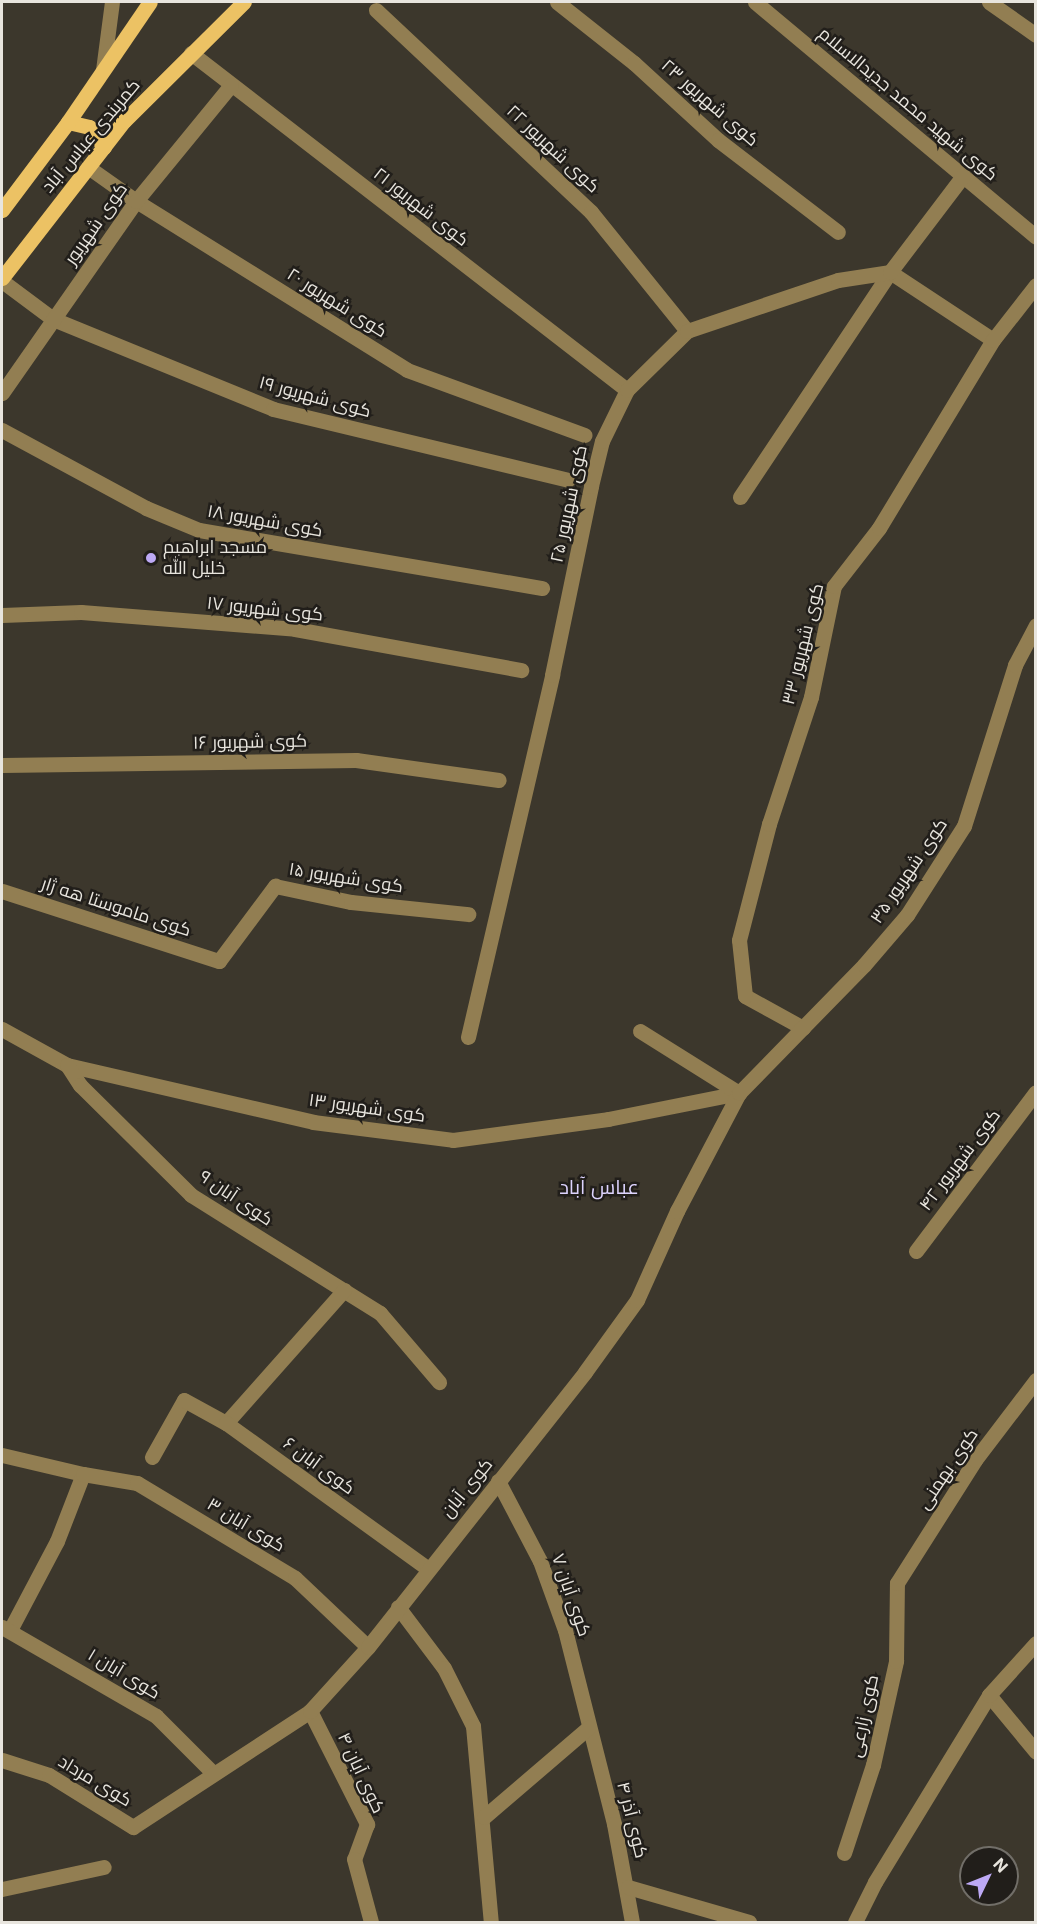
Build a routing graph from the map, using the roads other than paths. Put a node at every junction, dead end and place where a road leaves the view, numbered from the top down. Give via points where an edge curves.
1 (112, 2) edge
2 (150, 2) edge
3 (244, 2) edge
4 (557, 2) edge
5 (755, 2) edge
6 (989, 2) edge
7 (376, 10) dead end
8 (1035, 35) edge
9 (191, 53) junction
10 (103, 70) junction
11 (231, 85) junction
12 (68, 122) junction
13 (104, 147) junction
14 (88, 167) junction
15 (963, 176) junction
16 (136, 201) junction
17 (2, 210) edge
18 (838, 232) dead end
19 (1035, 237) edge
20 (890, 272) junction
21 (2, 280) edge
22 (1035, 285) edge
23 (54, 319) junction
24 (687, 331) junction
25 (993, 340) junction
26 (627, 390) junction
27 (2, 393) edge
28 (2, 430) edge
29 (585, 435) dead end
30 (568, 480) dead end
31 (740, 497) dead end
32 (542, 588) dead end
33 (2, 615) edge
34 (1035, 625) edge
35 (521, 670) dead end
36 (2, 765) edge
37 (499, 780) dead end
38 (2, 891) edge
39 (468, 914) dead end
40 (219, 961) joint
41 (803, 1028) junction
42 (2, 1029) edge
43 (640, 1031) dead end
44 (468, 1037) dead end
45 (67, 1065) junction
46 (1035, 1092) edge
47 (739, 1093) junction
48 (916, 1251) dead end
49 (344, 1290) junction
50 (1035, 1380) edge
51 (439, 1382) dead end
52 (226, 1423) junction
53 (2, 1455) edge
54 (152, 1457) dead end
55 (83, 1474) junction
56 (498, 1481) junction
57 (427, 1568) junction
58 (897, 1583) joint
59 (398, 1607) junction
60 (6, 1628) edge
61 (1035, 1643) edge
62 (368, 1647) junction
63 (989, 1695) junction
64 (310, 1711) junction
65 (588, 1728) junction
66 (1035, 1752) edge
67 (2, 1760) edge
68 (213, 1773) junction
69 (484, 1817) junction
70 (133, 1827) joint
71 (844, 1853) dead end
72 (104, 1867) dead end
73 (628, 1887) junction
74 (2, 1889) edge
75 (370, 1923) edge
76 (491, 1923) edge
77 (632, 1923) edge
78 (749, 1923) edge
79 (855, 1923) edge

1 - 10 street
2 - 10 main road, کمربندی عباس آباد
3 - 9 main road, کمربندی عباس آباد
4 - 18 street, کوی شهریور ۲۳ via 634,63 718,140
5 - 15 street, کوی شهید محمد جدیدالاسلام
6 - 8 street
7 - 24 street, کوی شهریور ۲۲ via 591,212
9 - 11 street, کوی شهریور ۲۱
9 - 13 main road, کمربندی عباس آباد
10 - 12 main road, کمربندی عباس آباد
11 - 16 street, کوی شهریور
11 - 26 street, کوی شهریور ۲۱
12 - 13 main road via 89,127
12 - 17 main road, کمربندی عباس آباد
13 - 14 main road, کمربندی عباس آباد
14 - 16 street, کوی شهریور ۲۰
14 - 21 main road, کمربندی عباس آباد
15 - 19 street, کوی شهید محمد جدیدالاسلام
15 - 20 street
16 - 23 street, کوی شهریور
16 - 29 street, کوی شهریور ۲۰ via 407,370
20 - 24 street, کوی شهریور ۲۵ via 838,280
20 - 25 street
20 - 31 street
21 - 23 street, کوی شهریور ۱۹
22 - 25 street, کوی شهریور ۳۳
23 - 27 street, کوی شهریور
23 - 30 street, کوی شهریور ۱۹ via 273,409
24 - 26 street, کوی شهریور ۲۵
25 - 41 street, کوی شهریور ۳۳ via 879,528 834,586 811,697 769,824 739,940 745,996
26 - 44 street, کوی شهریور ۲۵ via 602,441
28 - 32 street, کوی شهریور ۱۸ via 146,508 199,530
33 - 35 street, کوی شهریور ۱۷ via 81,612 295,629
34 - 41 street, کوی شهریور ۳۵ via 1016,665 964,826 907,915
36 - 37 street, کوی شهریور ۱۶ via 356,760
38 - 40 street, کوی ماموستا هه ژار
39 - 40 street, کوی شهریور ۱۵ via 351,902 275,886
41 - 47 street, کوی شهریور ۳۵
42 - 45 street, کوی شهریور ۱۳
43 - 47 street
45 - 47 street, کوی شهریور ۱۳ via 314,1122 453,1140 608,1119
45 - 49 street, کوی آبان ۹ via 80,1085 191,1195
46 - 48 street, کوی شهریور ۴۲
47 - 56 street, کوی آبان via 677,1211 637,1300
49 - 51 street, کوی آبان ۹ via 380,1313
49 - 52 street
50 - 58 street, کوی بهمنی via 975,1460
52 - 54 street, کوی آبان ۶ via 184,1400
52 - 57 street, کوی آبان ۶
53 - 55 street, کوی آبان ۳
55 - 60 street via 57,1541
55 - 62 street, کوی آبان ۳ via 137,1483 295,1578
56 - 57 street, کوی آبان
56 - 65 street, کوی آبان ۷ via 540,1562 558,1608
57 - 59 street, کوی آبان
58 - 71 street, کوی زارعی via 896,1661 873,1765
59 - 62 street, کوی آبان
59 - 69 street via 444,1668 472,1726
60 - 68 street, کوی آبان ۱ via 156,1716
61 - 63 street
62 - 64 street, کوی آبان
63 - 66 street
63 - 79 street via 875,1882
64 - 68 street, کوی آبان
64 - 75 street, کوی آبان ۴ via 367,1824 354,1859
65 - 69 street
65 - 73 street, کوی آذر ۴
67 - 70 street, کوی مرداد via 49,1775
68 - 70 street, کوی آبان
69 - 76 street
72 - 74 street
73 - 77 street, کوی آذر ۴
73 - 78 street

